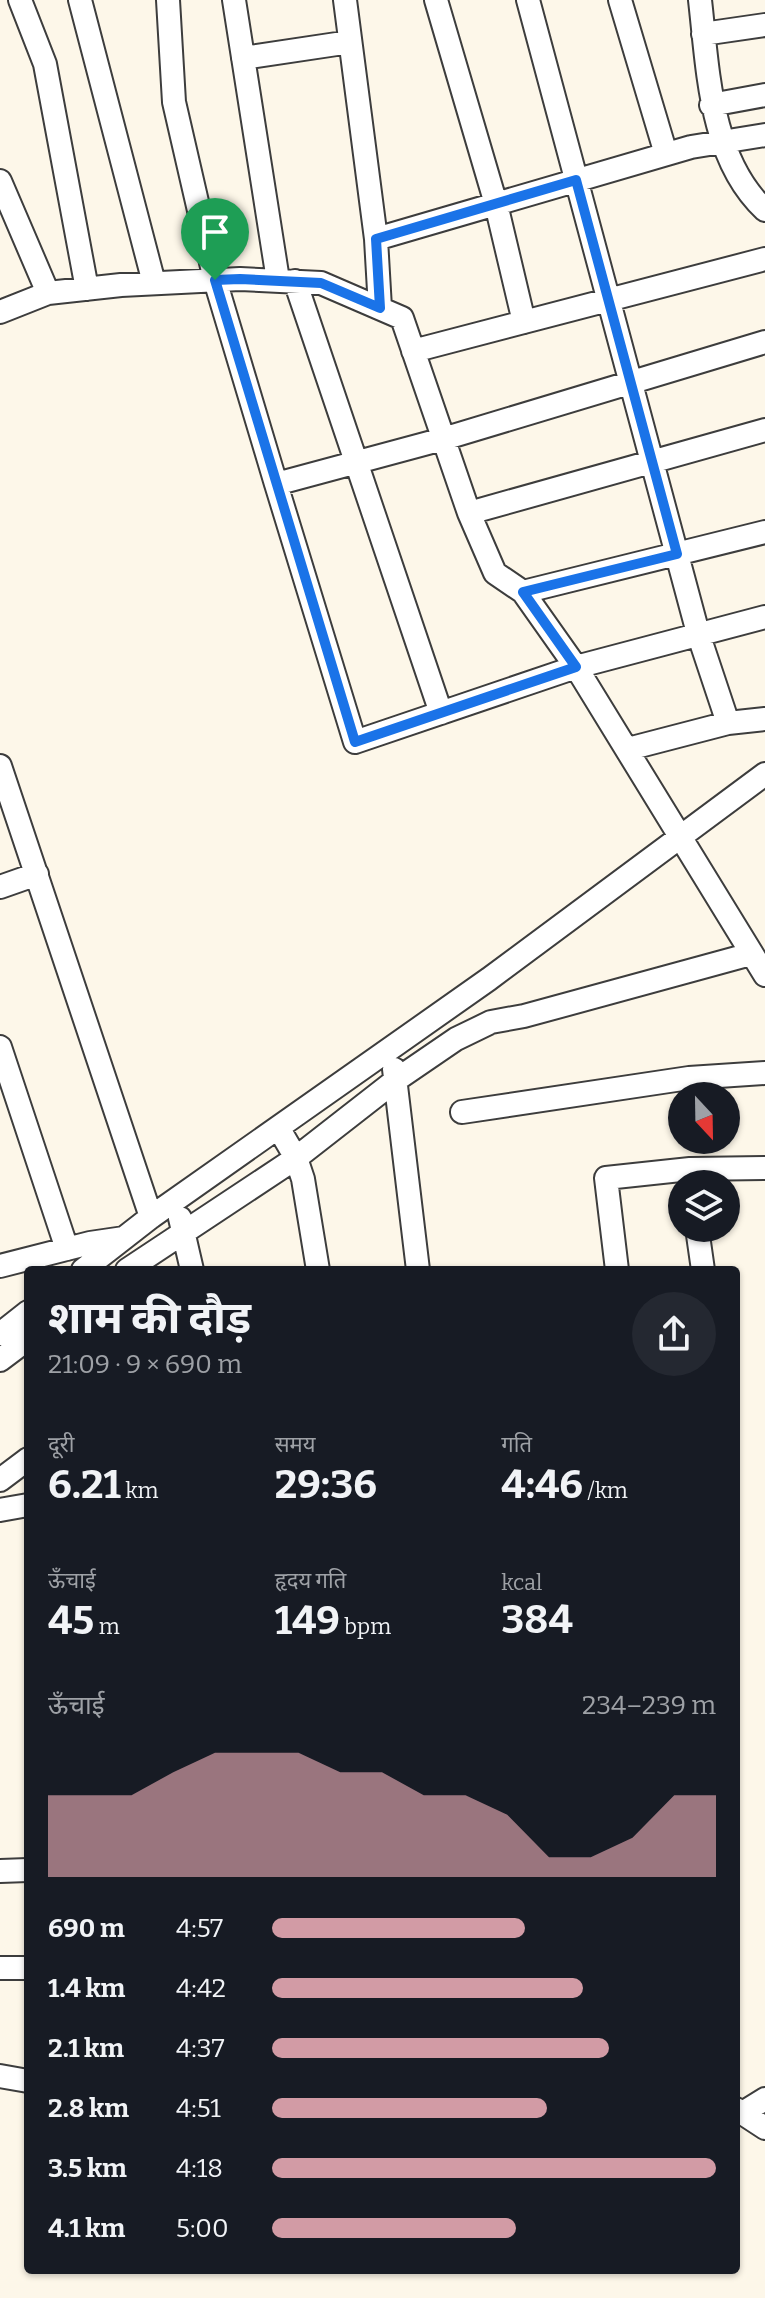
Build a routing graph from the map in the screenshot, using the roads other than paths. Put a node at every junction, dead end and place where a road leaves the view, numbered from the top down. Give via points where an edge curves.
1 (20, 0) edge
2 (80, 0) edge
3 (168, 0) edge
4 (234, 0) edge
5 (345, 0) edge
6 (436, 0) edge
7 (528, 0) edge
8 (620, 0) edge
9 (700, 0) edge
10 (765, 25) edge
11 (703, 34) junction
12 (350, 42) junction
13 (243, 58) junction
14 (765, 95) edge
15 (711, 105) junction
16 (765, 135) edge
17 (725, 142) junction
18 (666, 154) junction
19 (576, 180) junction
20 (0, 181) edge
21 (496, 204) junction
22 (765, 210) edge
23 (376, 239) junction
24 (765, 259) edge
25 (215, 280) junction
26 (287, 281) junction
27 (154, 283) junction
28 (87, 289) junction
29 (48, 293) junction
30 (608, 299) junction
31 (380, 308) junction
32 (0, 312) edge
33 (524, 322) junction
34 (765, 342) edge
35 (413, 351) junction
36 (631, 382) junction
37 (765, 430) edge
38 (443, 439) junction
39 (358, 462) junction
40 (652, 462) junction
41 (276, 484) junction
42 (469, 513) junction
43 (765, 532) edge
44 (677, 554) junction
45 (523, 592) junction
46 (765, 617) edge
47 (698, 633) junction
48 (576, 667) junction
49 (441, 713) junction
50 (765, 719) edge
51 (728, 723) junction
52 (628, 749) junction
53 (0, 766) edge
54 (765, 774) edge
55 (684, 845) junction
56 (37, 874) junction
57 (0, 887) edge
58 (751, 954) junction
59 (765, 975) edge
60 (0, 1047) edge
61 (393, 1064) junction
62 (765, 1073) edge
63 (462, 1112) dead end
64 (287, 1144) junction
65 (765, 1168) edge
66 (740, 1171) edge
67 (668, 1177) edge
68 (151, 1217) junction
69 (180, 1218) junction
70 (124, 1238) junction
71 (699, 1242) edge
72 (67, 1249) junction
73 (0, 1266) edge
74 (88, 1266) edge
75 (131, 1266) edge
76 (191, 1266) edge
77 (317, 1266) edge
78 (418, 1266) edge
79 (617, 1266) edge
80 (702, 1266) edge
81 (24, 1315) edge
82 (0, 1334) edge
83 (24, 1342) edge
84 (0, 1360) edge
85 (24, 1462) edge
86 (0, 1480) edge
87 (24, 1506) edge
88 (0, 1510) edge
89 (24, 1870) edge
90 (0, 1871) edge
91 (0, 1968) edge
92 (24, 1968) edge
93 (0, 2076) edge
94 (24, 2080) edge
95 (765, 2099) edge
96 (740, 2110) edge
97 (765, 2128) edge

1 - 28 street via 45,64
2 - 27 street
3 - 25 street via 174,102
4 - 13 street
5 - 12 street
6 - 21 street
7 - 19 street
8 - 18 street
9 - 11 street
10 - 11 street
11 - 15 street
12 - 13 street
12 - 23 street
13 - 26 street
14 - 15 street
15 - 17 street
16 - 17 street
17 - 18 street
17 - 22 street via 737,178
18 - 19 street
19 - 21 street
19 - 30 street
20 - 29 street
21 - 23 street
21 - 33 street
23 - 31 street
24 - 30 street
25 - 26 street
25 - 27 street
25 - 41 street
26 - 31 street via 321,283
26 - 39 street
27 - 28 street
28 - 29 street
29 - 32 street
30 - 33 street
30 - 36 street
31 - 35 street via 402,318
33 - 35 street
34 - 36 street
35 - 38 street
36 - 38 street
36 - 40 street
37 - 40 street
38 - 39 street
38 - 42 street
39 - 41 street
39 - 49 street
40 - 42 street
40 - 44 street
41 - 49 street via 355,742
42 - 45 street via 495,573
43 - 44 street
44 - 45 street
44 - 47 street
45 - 48 street
46 - 47 street
47 - 48 street
47 - 51 street
48 - 49 street
48 - 52 street
50 - 51 street
51 - 52 street
52 - 55 street
53 - 56 street
54 - 55 street
55 - 58 street
55 - 61 street
56 - 57 street
56 - 68 street
58 - 59 street
58 - 61 street via 491,1022
60 - 72 street
61 - 64 street
61 - 64 street
61 - 78 street
62 - 63 street via 689,1078
64 - 69 street
64 - 69 street
64 - 77 street via 309,1202
65 - 66 street
67 - 79 street via 606,1178
68 - 69 street
68 - 70 street
69 - 75 street
69 - 76 street
70 - 72 street
70 - 74 street
71 - 80 street
72 - 73 street
81 - 82 street
83 - 84 street
85 - 86 street
87 - 88 street
89 - 90 street
91 - 92 street
93 - 94 street
95 - 96 street
96 - 97 street

